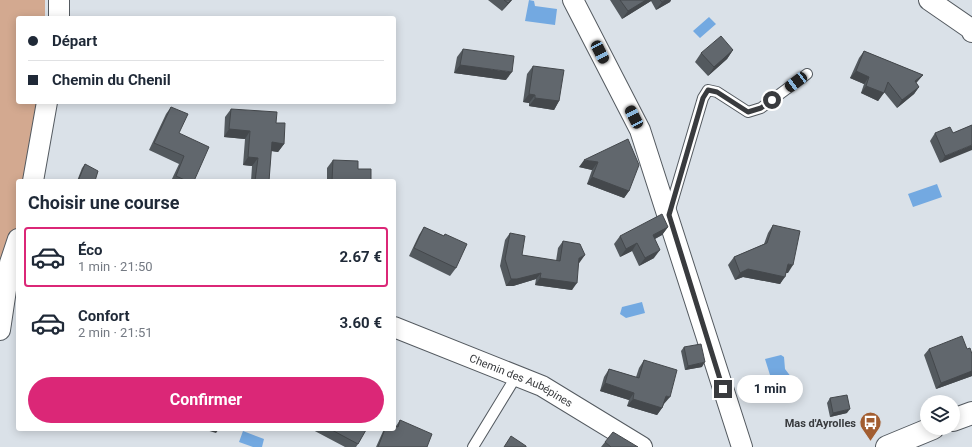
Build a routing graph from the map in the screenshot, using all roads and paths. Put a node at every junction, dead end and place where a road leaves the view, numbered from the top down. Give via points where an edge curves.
1 (59, 0) edge
2 (573, 0) edge
3 (929, 0) edge
4 (58, 16) edge
5 (972, 32) edge
6 (808, 74) dead end
7 (47, 104) edge
8 (33, 179) edge
9 (669, 215) junction
10 (16, 245) edge
11 (396, 328) edge
12 (0, 330) edge
13 (517, 376) junction
14 (972, 413) edge
15 (960, 417) edge
16 (920, 433) edge
17 (473, 447) edge
18 (642, 447) edge
19 (742, 447) edge
20 (887, 447) edge

1 - 4 street
2 - 9 street via 640,130
3 - 5 street
6 - 9 lane via 761,108 748,112 717,92 708,90 703,98
7 - 8 street
9 - 19 street
10 - 12 street via 10,263
11 - 13 street, Chemin des Aubépines
13 - 17 lane
13 - 18 street, Chemin des Aubépines via 542,386
14 - 15 street
16 - 20 street

